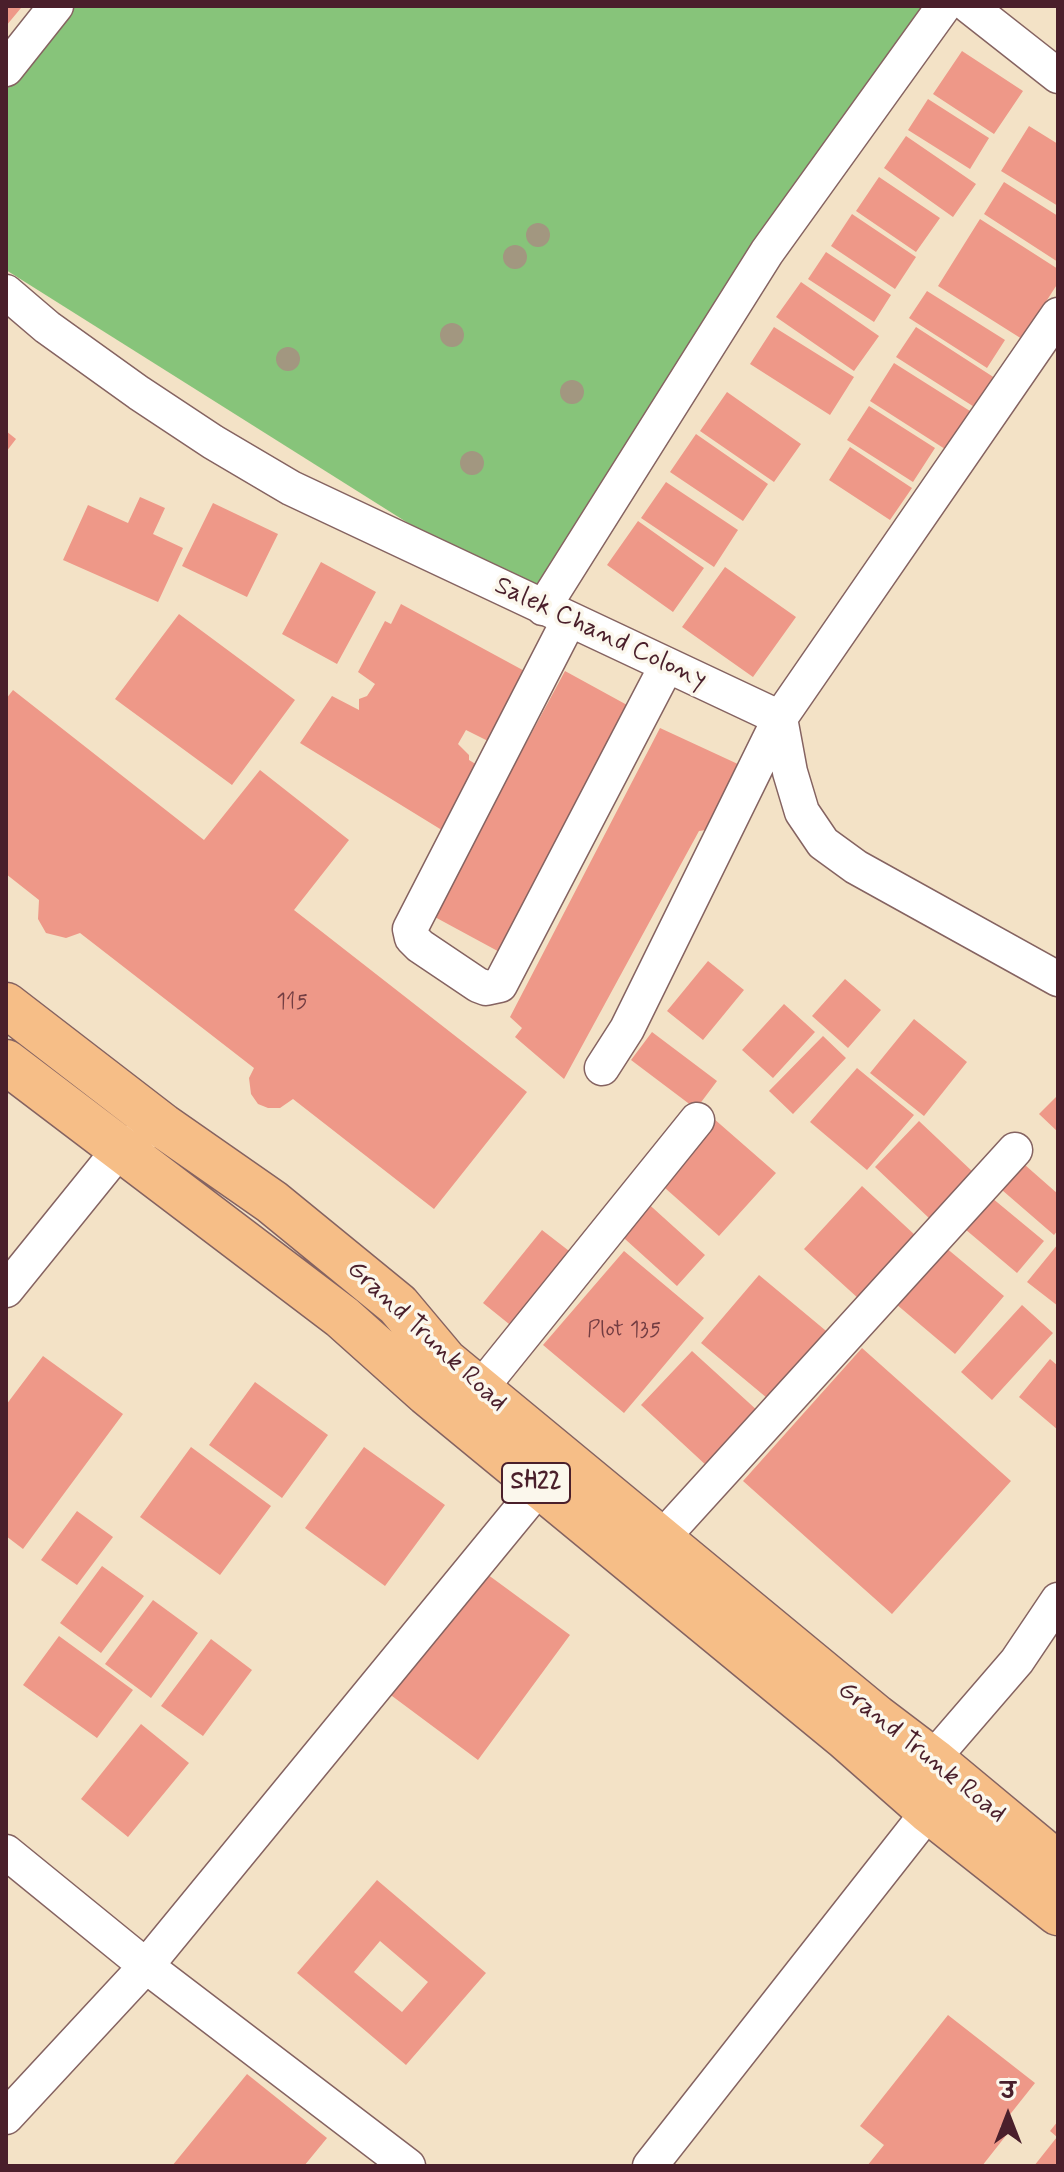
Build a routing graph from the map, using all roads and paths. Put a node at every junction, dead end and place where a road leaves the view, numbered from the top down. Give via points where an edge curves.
1 (56, 6) edge
2 (944, 6) edge
3 (969, 6) edge
4 (6, 69) edge
5 (1058, 76) edge
6 (6, 292) edge
7 (1058, 315) edge
8 (556, 614) junction
9 (667, 665) junction
10 (780, 718) junction
11 (1058, 979) edge
12 (6, 1005) edge
13 (6, 1062) edge
14 (602, 1068) dead end
15 (697, 1120) dead end
16 (163, 1126) junction
17 (120, 1149) junction
18 (1015, 1150) dead end
19 (6, 1290) edge
20 (480, 1389) junction
21 (550, 1471) junction
22 (661, 1539) junction
23 (1058, 1600) edge
24 (923, 1787) junction
25 (6, 1852) edge
26 (1058, 1864) edge
27 (1058, 1913) edge
28 (146, 1966) junction
29 (6, 2117) edge
30 (408, 2166) edge
31 (650, 2166) edge

1 - 4 street
2 - 8 street via 767,252
3 - 5 street
6 - 8 street, Salek Chand Colony via 139,393 291,488
7 - 10 street
8 - 9 street, Salek Chand Colony
8 - 9 street via 410,929 420,946 478,985 500,985
9 - 10 street, Salek Chand Colony
10 - 11 street via 802,812 823,843 856,867
10 - 14 street via 627,1029
12 - 16 highway, Grand Trunk Road / SH22
13 - 17 highway, Grand Trunk Road / SH22
15 - 20 street
16 - 17 street
16 - 20 highway, Grand Trunk Road / SH22 via 272,1202 398,1305 445,1361
17 - 19 street
17 - 21 highway, Grand Trunk Road / SH22 via 342,1317 427,1393
18 - 22 street
20 - 21 highway, Grand Trunk Road / SH22
21 - 22 highway, Grand Trunk Road / SH22
21 - 24 highway, Grand Trunk Road / SH22 via 845,1737
21 - 28 street
22 - 24 highway, Grand Trunk Road / SH22 via 876,1717
23 - 24 street
24 - 26 highway, Grand Trunk Road / SH22
24 - 27 highway, Grand Trunk Road / SH22
24 - 31 street
25 - 28 street
28 - 29 street
28 - 30 street

